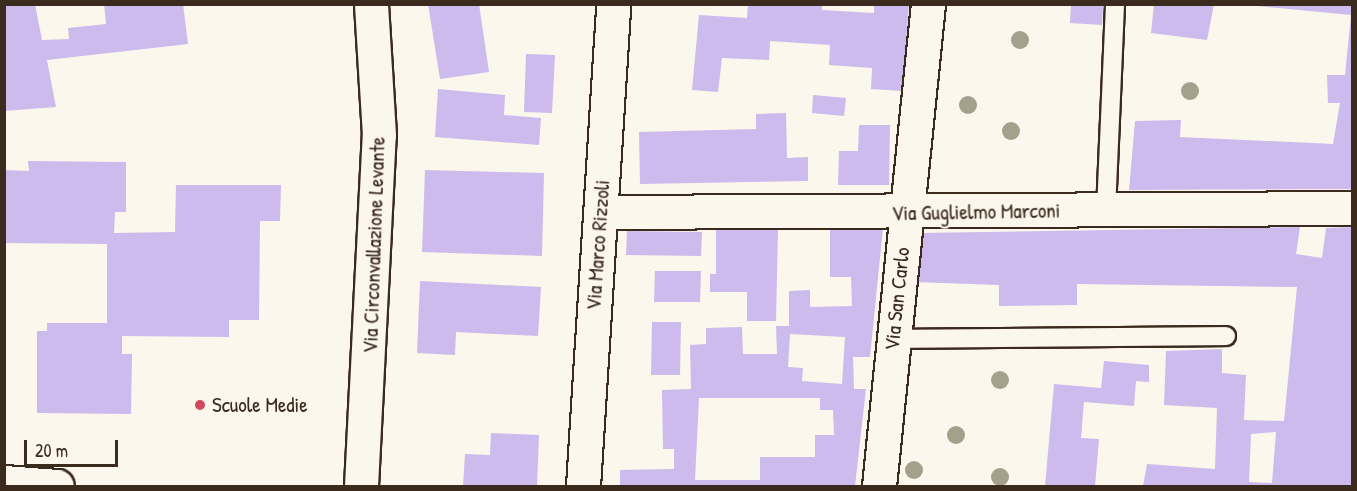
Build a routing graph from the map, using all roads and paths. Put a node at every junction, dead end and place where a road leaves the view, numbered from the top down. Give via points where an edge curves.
1 (371, 4) edge
2 (613, 4) edge
3 (928, 4) edge
4 (1115, 4) edge
5 (1353, 208) edge
6 (1106, 211) junction
7 (600, 212) junction
8 (906, 213) junction
9 (1226, 336) dead end
10 (893, 339) junction
11 (4, 482) edge
12 (57, 486) edge
13 (361, 486) edge
14 (582, 486) edge
15 (879, 486) edge

1 - 13 street, Via Circonvallazione Levante via 379,135
2 - 7 street, Via Marco Rizzoli
3 - 8 street, Via San Carlo
4 - 6 lane
5 - 6 street, Via Guglielmo Marconi
6 - 8 street, Via Guglielmo Marconi
7 - 8 street, Via Guglielmo Marconi
7 - 14 street, Via Marco Rizzoli
8 - 10 street, Via San Carlo
9 - 10 lane
10 - 15 street, Via San Carlo
11 - 12 street

